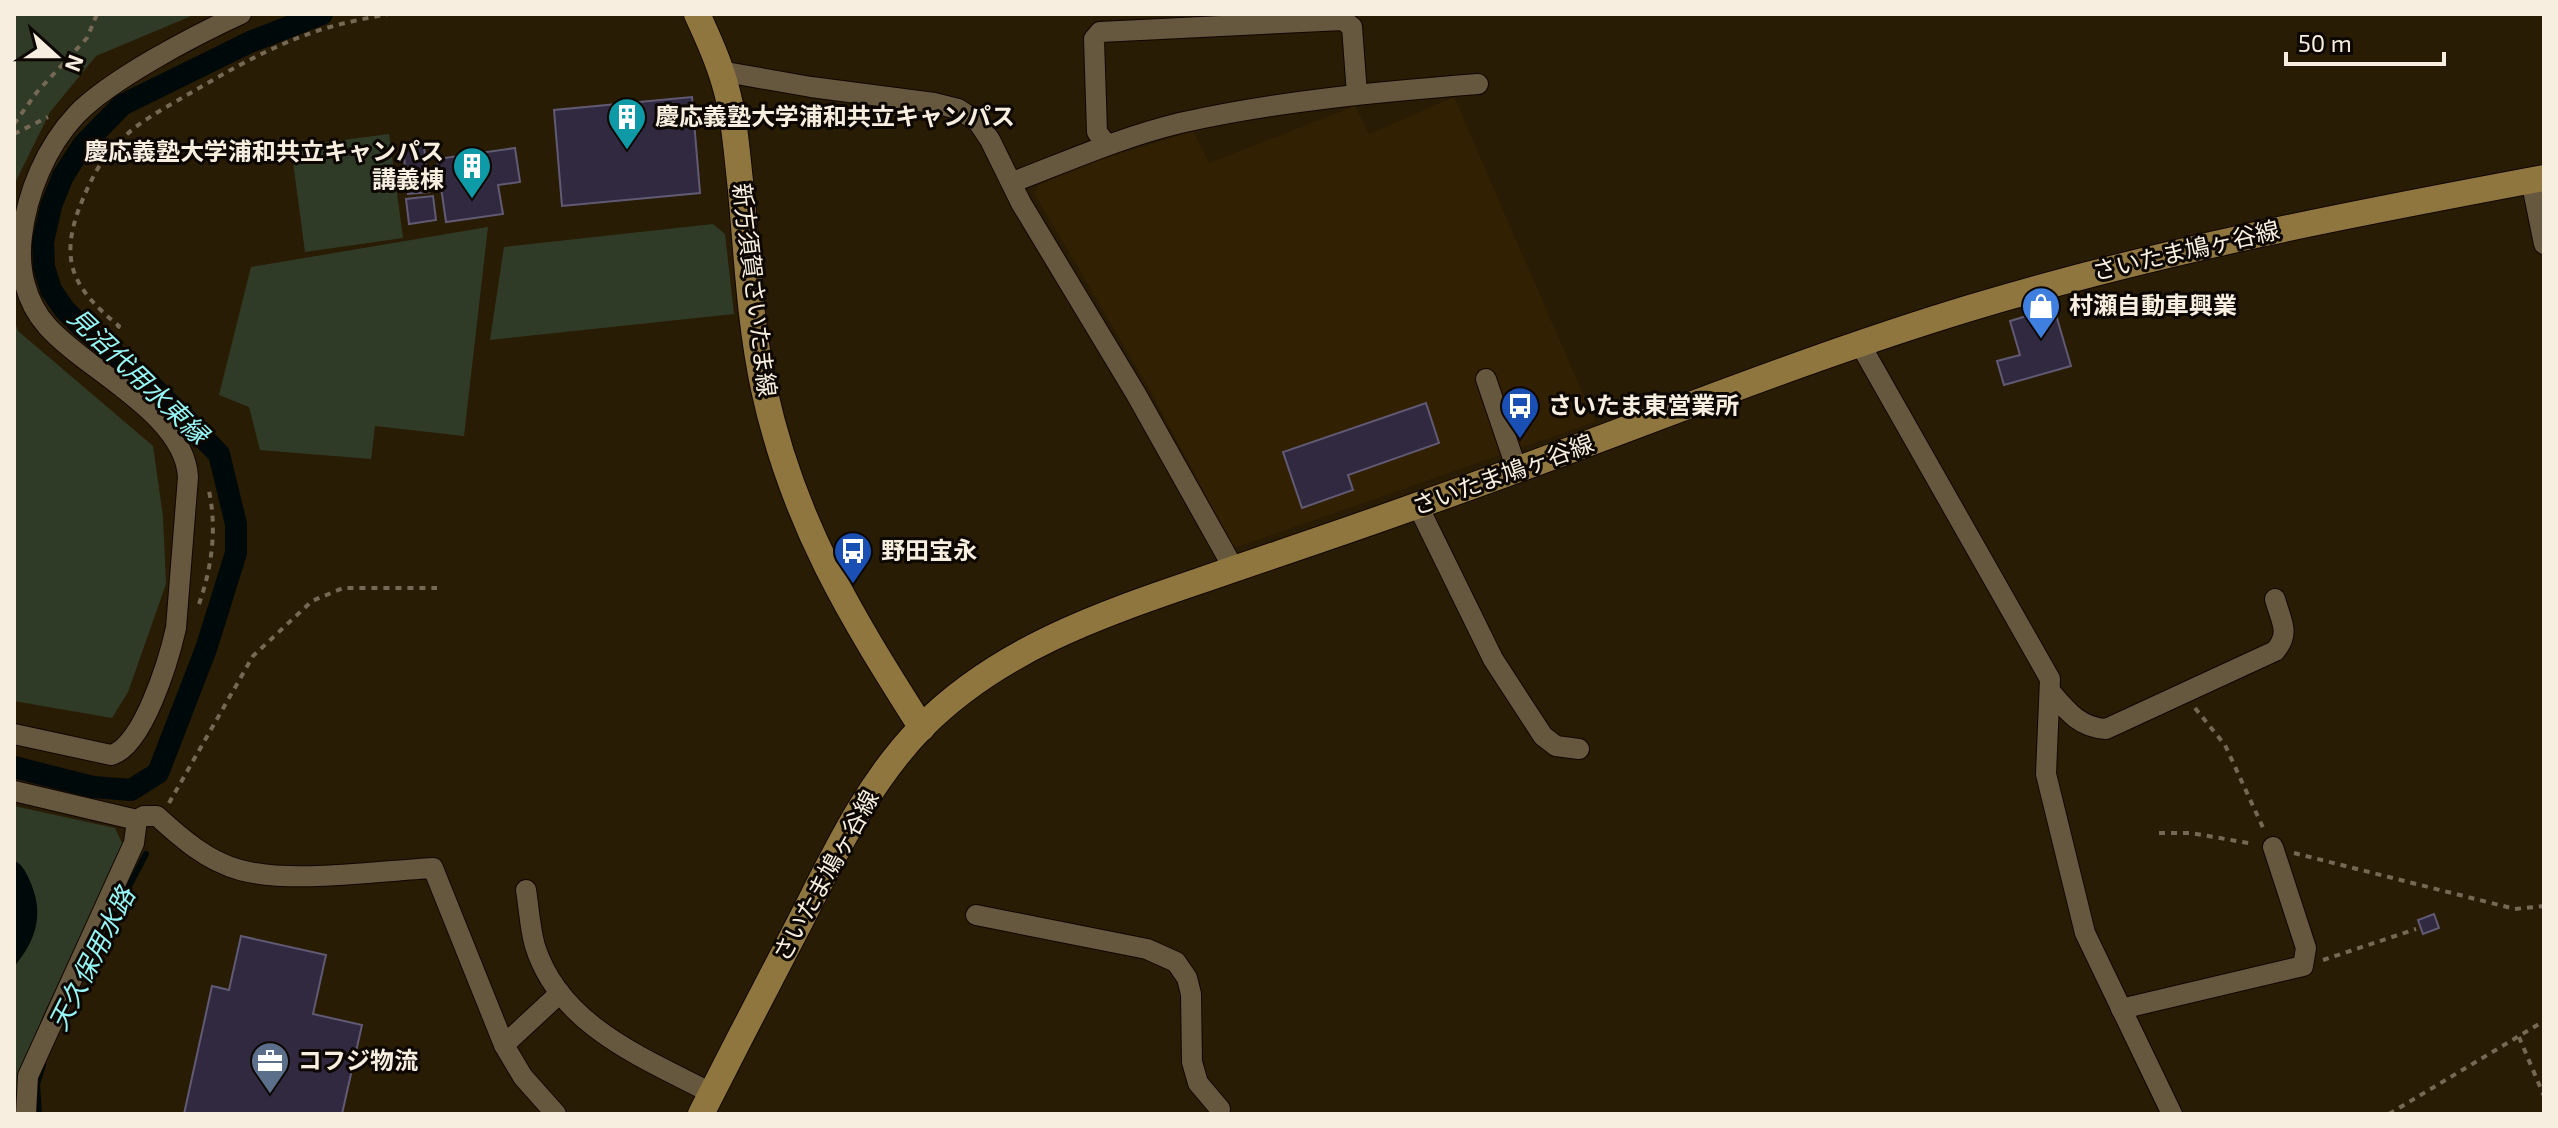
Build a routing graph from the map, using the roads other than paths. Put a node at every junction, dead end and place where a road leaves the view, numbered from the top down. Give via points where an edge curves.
1 (241, 14) edge
2 (697, 14) edge
3 (720, 71) junction
4 (1478, 84) dead end
5 (1357, 94) junction
6 (1107, 145) junction
7 (2538, 179) edge
8 (1013, 182) junction
9 (2544, 244) edge
10 (1860, 344) junction
11 (1486, 379) dead end
12 (1517, 470) junction
13 (1418, 506) junction
14 (1234, 569) junction
15 (2275, 599) dead end
16 (2050, 691) junction
17 (922, 728) junction
18 (14, 734) edge
19 (1579, 749) dead end
20 (14, 791) edge
21 (147, 818) junction
22 (2273, 847) road end
23 (526, 890) dead end
24 (976, 915) dead end
25 (560, 993) junction
26 (2121, 1009) junction
27 (504, 1045) junction
28 (706, 1104) edge
29 (26, 1114) edge
30 (556, 1114) edge
31 (1219, 1114) edge
32 (2172, 1114) edge

1 - 18 street via 111,86 77,114 47,158 27,206 20,252 32,305 67,347 169,429 181,447 188,477 182,582 171,651 144,721 127,748 111,755
2 - 3 main road, 新方須賀さいたま線
3 - 8 street via 958,109 978,122
3 - 17 main road, 新方須賀さいたま線 via 737,148 754,328 780,453 800,511 844,603
4 - 5 street
5 - 6 street via 1181,123
5 - 6 street via 1352,27 1343,20 1100,32 1094,39 1097,132
6 - 8 street
7 - 9 street
7 - 10 main road, さいたま鳩ヶ谷線 via 2169,253
8 - 14 street
10 - 12 main road, さいたま鳩ヶ谷線
10 - 16 street via 2036,653 2050,679
11 - 12 street
12 - 13 main road, さいたま鳩ヶ谷線
13 - 14 main road, さいたま鳩ヶ谷線
13 - 19 street via 1493,659 1543,736 1556,746
14 - 17 main road, さいたま鳩ヶ谷線 via 1040,642 989,673
15 - 16 street via 2285,632 2275,651 2106,729 2090,728 2072,716
16 - 26 street via 2046,774 2085,933
17 - 28 main road, さいたま鳩ヶ谷線 via 859,809
20 - 21 street
21 - 27 street via 238,869 278,876 433,868
21 - 29 street via 28,1076
22 - 26 street via 2306,948 2303,966
23 - 25 street via 535,946
24 - 31 street via 1147,949 1176,962 1191,994 1192,1062 1198,1083
25 - 27 street
25 - 28 street via 609,1039
26 - 32 street
27 - 30 street via 523,1077

